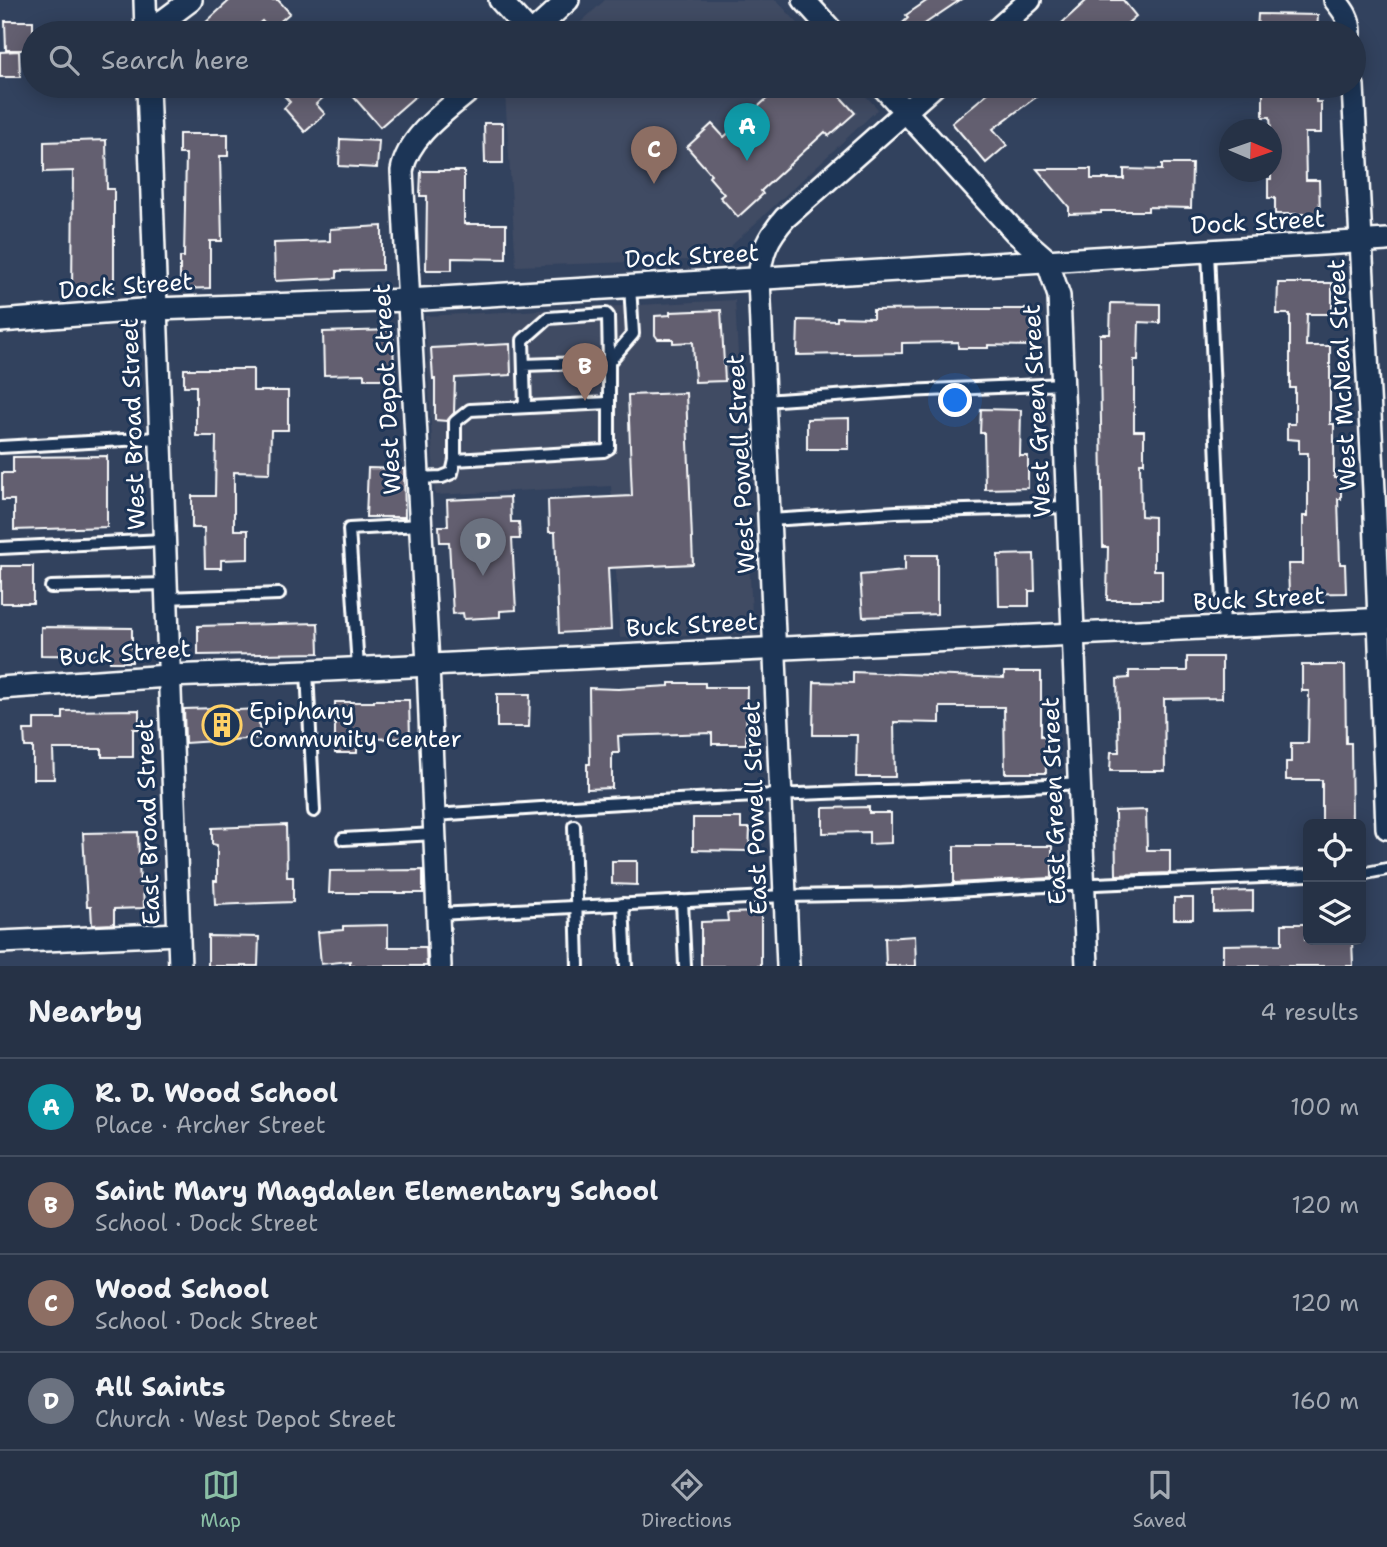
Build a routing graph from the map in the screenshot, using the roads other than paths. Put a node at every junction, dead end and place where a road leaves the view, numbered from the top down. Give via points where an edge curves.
1 (145, 0) edge
2 (191, 0) edge
3 (500, 0) edge
4 (568, 0) edge
5 (804, 0) edge
6 (1030, 0) edge
7 (1335, 0) edge
8 (146, 21) edge
9 (162, 21) edge
10 (520, 21) edge
11 (544, 21) edge
12 (823, 21) edge
13 (1006, 21) edge
14 (1349, 21) edge
15 (148, 98) edge
16 (462, 98) edge
17 (892, 98) edge
18 (921, 98) edge
19 (1354, 98) edge
20 (905, 112) junction
21 (1387, 240) edge
22 (1361, 242) junction
23 (1208, 251) junction
24 (1047, 260) junction
25 (759, 278) junction
26 (630, 286) junction
27 (408, 299) junction
28 (155, 309) junction
29 (0, 321) edge
30 (609, 362) junction
31 (524, 365) junction
32 (1063, 384) junction
33 (764, 401) junction
34 (609, 403) junction
35 (525, 407) junction
36 (159, 438) junction
37 (0, 447) edge
38 (454, 460) junction
39 (418, 478) junction
40 (1380, 491) edge
41 (1068, 507) junction
42 (770, 520) junction
43 (420, 525) junction
44 (163, 540) junction
45 (0, 548) edge
46 (51, 587) dead end
47 (165, 591) junction
48 (279, 594) dead end
49 (1383, 619) edge
50 (1224, 627) junction
51 (1073, 634) junction
52 (775, 648) junction
53 (428, 665) junction
54 (358, 668) junction
55 (307, 671) junction
56 (168, 676) junction
57 (0, 688) edge
58 (1079, 783) junction
59 (782, 796) junction
60 (314, 811) dead end
61 (435, 825) junction
62 (574, 826) dead end
63 (1387, 828) edge
64 (343, 839) dead end
65 (1387, 869) edge
66 (1366, 873) edge
67 (1303, 875) edge
68 (1083, 886) junction
69 (785, 896) junction
70 (682, 901) junction
71 (624, 904) junction
72 (576, 907) junction
73 (438, 914) junction
74 (179, 934) junction
75 (0, 942) edge
76 (180, 966) edge
77 (440, 966) edge
78 (578, 966) edge
79 (626, 966) edge
80 (685, 966) edge
81 (788, 966) edge
82 (1087, 966) edge

1 - 8 street
2 - 9 street
3 - 10 street
4 - 11 street
5 - 12 street
6 - 13 street
7 - 14 street
15 - 28 street, West Broad Street
16 - 27 street, West Depot Street via 404,157
17 - 20 street
18 - 20 street, West Powell Street
19 - 22 street, West McNeal Street
20 - 24 street via 1015,232
20 - 25 street, West Powell Street via 785,218 766,243
21 - 22 street, Dock Street
22 - 23 street, Dock Street
22 - 40 street, West McNeal Street
23 - 24 street, Dock Street
23 - 50 lane
24 - 25 street, Dock Street
24 - 32 street, West Green Street via 1059,296
25 - 26 street, Dock Street
25 - 33 street, West Powell Street
26 - 27 street, Dock Street
26 - 30 lane via 633,334
27 - 28 street, Dock Street
27 - 39 street, West Depot Street
28 - 29 street, Dock Street
28 - 36 street, West Broad Street
30 - 31 lane
30 - 31 lane via 606,314 548,318 523,340
30 - 34 lane
31 - 35 lane
32 - 33 lane
32 - 41 street, West Green Street
33 - 42 street, West Powell Street
34 - 35 lane
34 - 38 lane via 608,448 604,450
35 - 38 lane via 470,410 455,422
36 - 37 lane
36 - 44 street, West Broad Street
38 - 39 lane via 452,474
39 - 43 street, West Depot Street
40 - 49 street, West McNeal Street
41 - 42 lane
41 - 51 street, West Green Street
42 - 52 street, West Powell Street
43 - 53 street, West Depot Street
43 - 54 lane via 349,529
44 - 45 lane
44 - 47 street, West Broad Street
46 - 47 lane
47 - 48 lane
47 - 56 street, West Broad Street
49 - 50 street, Buck Street
49 - 63 street, West McNeal Street
50 - 51 street, Buck Street
51 - 52 street, Buck Street
51 - 58 street, East Green Street
52 - 53 street, Buck Street
52 - 59 street, East Powell Street
53 - 54 street, Buck Street
53 - 61 street, West Depot Street
54 - 55 street, Buck Street
55 - 56 street, Buck Street
55 - 60 lane
56 - 57 street, Buck Street
56 - 74 street, East Broad Street
58 - 59 lane
58 - 68 street, East Green Street
59 - 61 lane
59 - 69 street, East Powell Street
61 - 64 lane
61 - 73 street, West Depot Street
62 - 72 lane
65 - 66 lane
67 - 68 lane
68 - 69 lane
68 - 82 street, East Green Street
69 - 70 lane
69 - 81 street, East Powell Street
70 - 71 lane
70 - 80 lane
71 - 72 lane
71 - 79 lane
72 - 73 lane
72 - 78 lane
73 - 77 street, West Depot Street
74 - 75 street
74 - 76 street, East Broad Street

